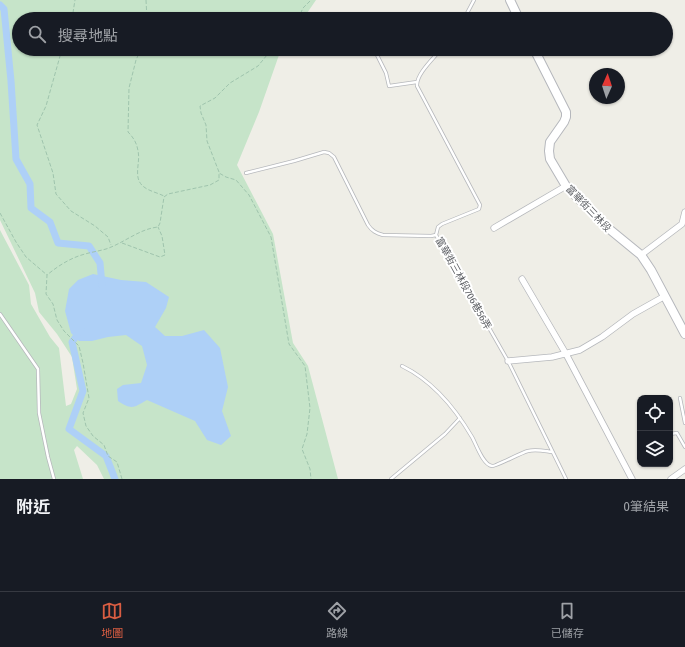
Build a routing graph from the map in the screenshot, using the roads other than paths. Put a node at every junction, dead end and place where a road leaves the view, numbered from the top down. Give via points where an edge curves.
1 (474, 0) edge
2 (510, 0) edge
3 (468, 12) edge
4 (516, 12) edge
5 (378, 56) edge
6 (435, 56) edge
7 (538, 56) edge
8 (416, 82) junction
9 (246, 173) dead end
10 (566, 186) junction
11 (685, 212) edge
12 (494, 228) dead end
13 (436, 235) junction
14 (641, 255) junction
15 (522, 278) dead end
16 (665, 296) junction
17 (0, 314) edge
18 (685, 334) edge
19 (566, 354) junction
20 (508, 361) junction
21 (402, 366) dead end
22 (680, 398) dead end
23 (460, 418) junction
24 (685, 423) edge
25 (673, 434) edge
26 (685, 447) edge
27 (553, 452) junction
28 (685, 469) edge
29 (54, 479) edge
30 (391, 479) edge
31 (566, 479) edge
32 (632, 479) edge
33 (671, 479) edge

1 - 3 lane
2 - 4 street
5 - 8 lane via 389,86
6 - 8 lane
7 - 10 street, 富華街三林段 via 566,112 564,122 550,142 549,151 550,159
8 - 13 lane, 富華街三林段706巷56弄 via 480,206 479,209 442,224
9 - 13 lane via 324,152 330,153 372,231 383,235
10 - 12 street
10 - 14 street, 富華街三林段 via 608,228
11 - 14 street via 682,224
13 - 20 lane, 富華街三林段706巷56弄
14 - 16 street, 富華街三林段
15 - 19 street
16 - 18 street, 富華街三林段
16 - 19 street via 580,350
17 - 29 lane via 38,369 39,414
19 - 20 street
19 - 32 street
20 - 27 lane, 富華街三林段706巷56弄
21 - 23 lane via 413,371 435,389
22 - 24 lane
23 - 27 lane via 485,462 493,467 526,451 535,449
23 - 30 lane via 445,434
25 - 26 lane via 677,433
27 - 31 lane, 富華街三林段706巷56弄
28 - 33 street

